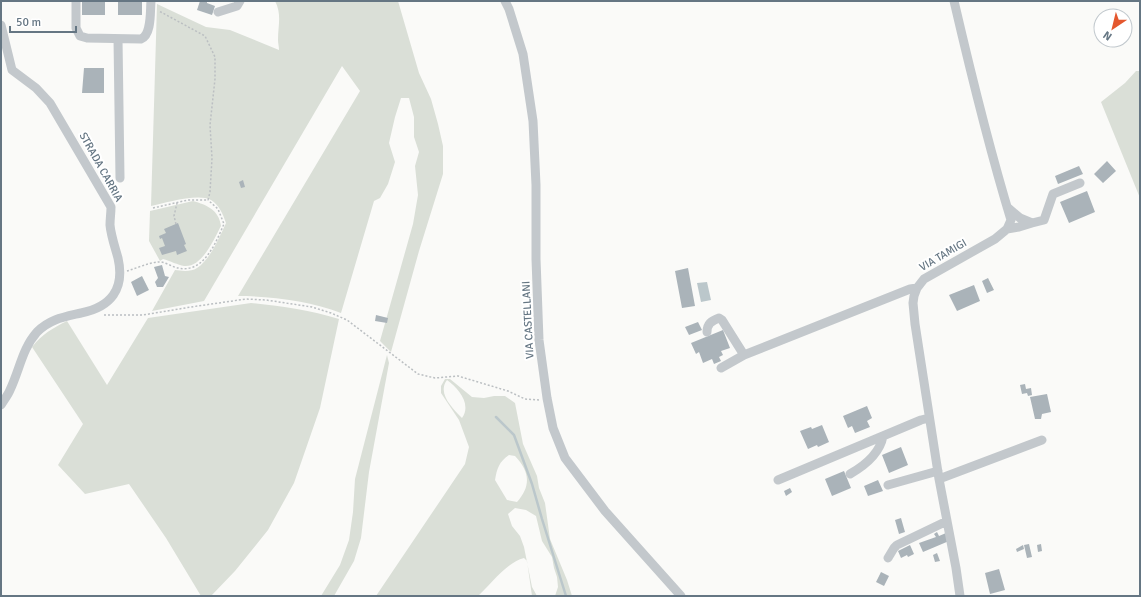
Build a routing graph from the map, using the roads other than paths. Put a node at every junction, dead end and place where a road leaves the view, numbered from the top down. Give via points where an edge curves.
1 (76, 1) edge
2 (240, 1) edge
3 (505, 1) edge
4 (954, 1) edge
5 (151, 4) edge
6 (218, 12) dead end
7 (1, 25) edge
8 (118, 39) junction
9 (120, 178) dead end
10 (1080, 183) dead end
11 (1007, 207) junction
12 (1032, 223) junction
13 (1007, 229) junction
14 (917, 288) junction
15 (707, 332) dead end
16 (744, 355) junction
17 (721, 368) dead end
18 (1, 405) edge
19 (929, 418) junction
20 (883, 436) junction
21 (1042, 440) dead end
22 (850, 474) dead end
23 (938, 475) junction
24 (778, 480) dead end
25 (888, 485) dead end
26 (947, 521) junction
27 (888, 558) dead end
28 (681, 596) edge
29 (960, 596) edge

1 - 8 street via 76,28 80,36
2 - 6 street via 237,6
3 - 28 street, VIA CASTELLANI via 523,54 533,121 539,340 553,428 565,458 605,511
4 - 11 street
5 - 8 street via 146,37
7 - 18 street, STRADA CARRIA via 12,70 36,88 50,103 111,207 110,226 120,274 117,291 108,301 94,309 51,321 38,332 26,348 10,390
8 - 9 street
10 - 12 street via 1053,194 1044,220
11 - 12 street via 1020,218
11 - 13 street via 1011,220
12 - 13 street
13 - 14 street, VIA TAMIGI via 995,239 924,279
14 - 16 street
14 - 19 street, VIA TAMIGI via 913,304
15 - 16 street via 711,322 719,318
16 - 17 street
19 - 20 street
19 - 23 street, VIA TAMIGI
20 - 22 street via 874,454 863,466
20 - 24 street
21 - 23 street
23 - 25 street
23 - 26 street, VIA TAMIGI
26 - 27 street via 898,545
26 - 29 street, VIA TAMIGI

